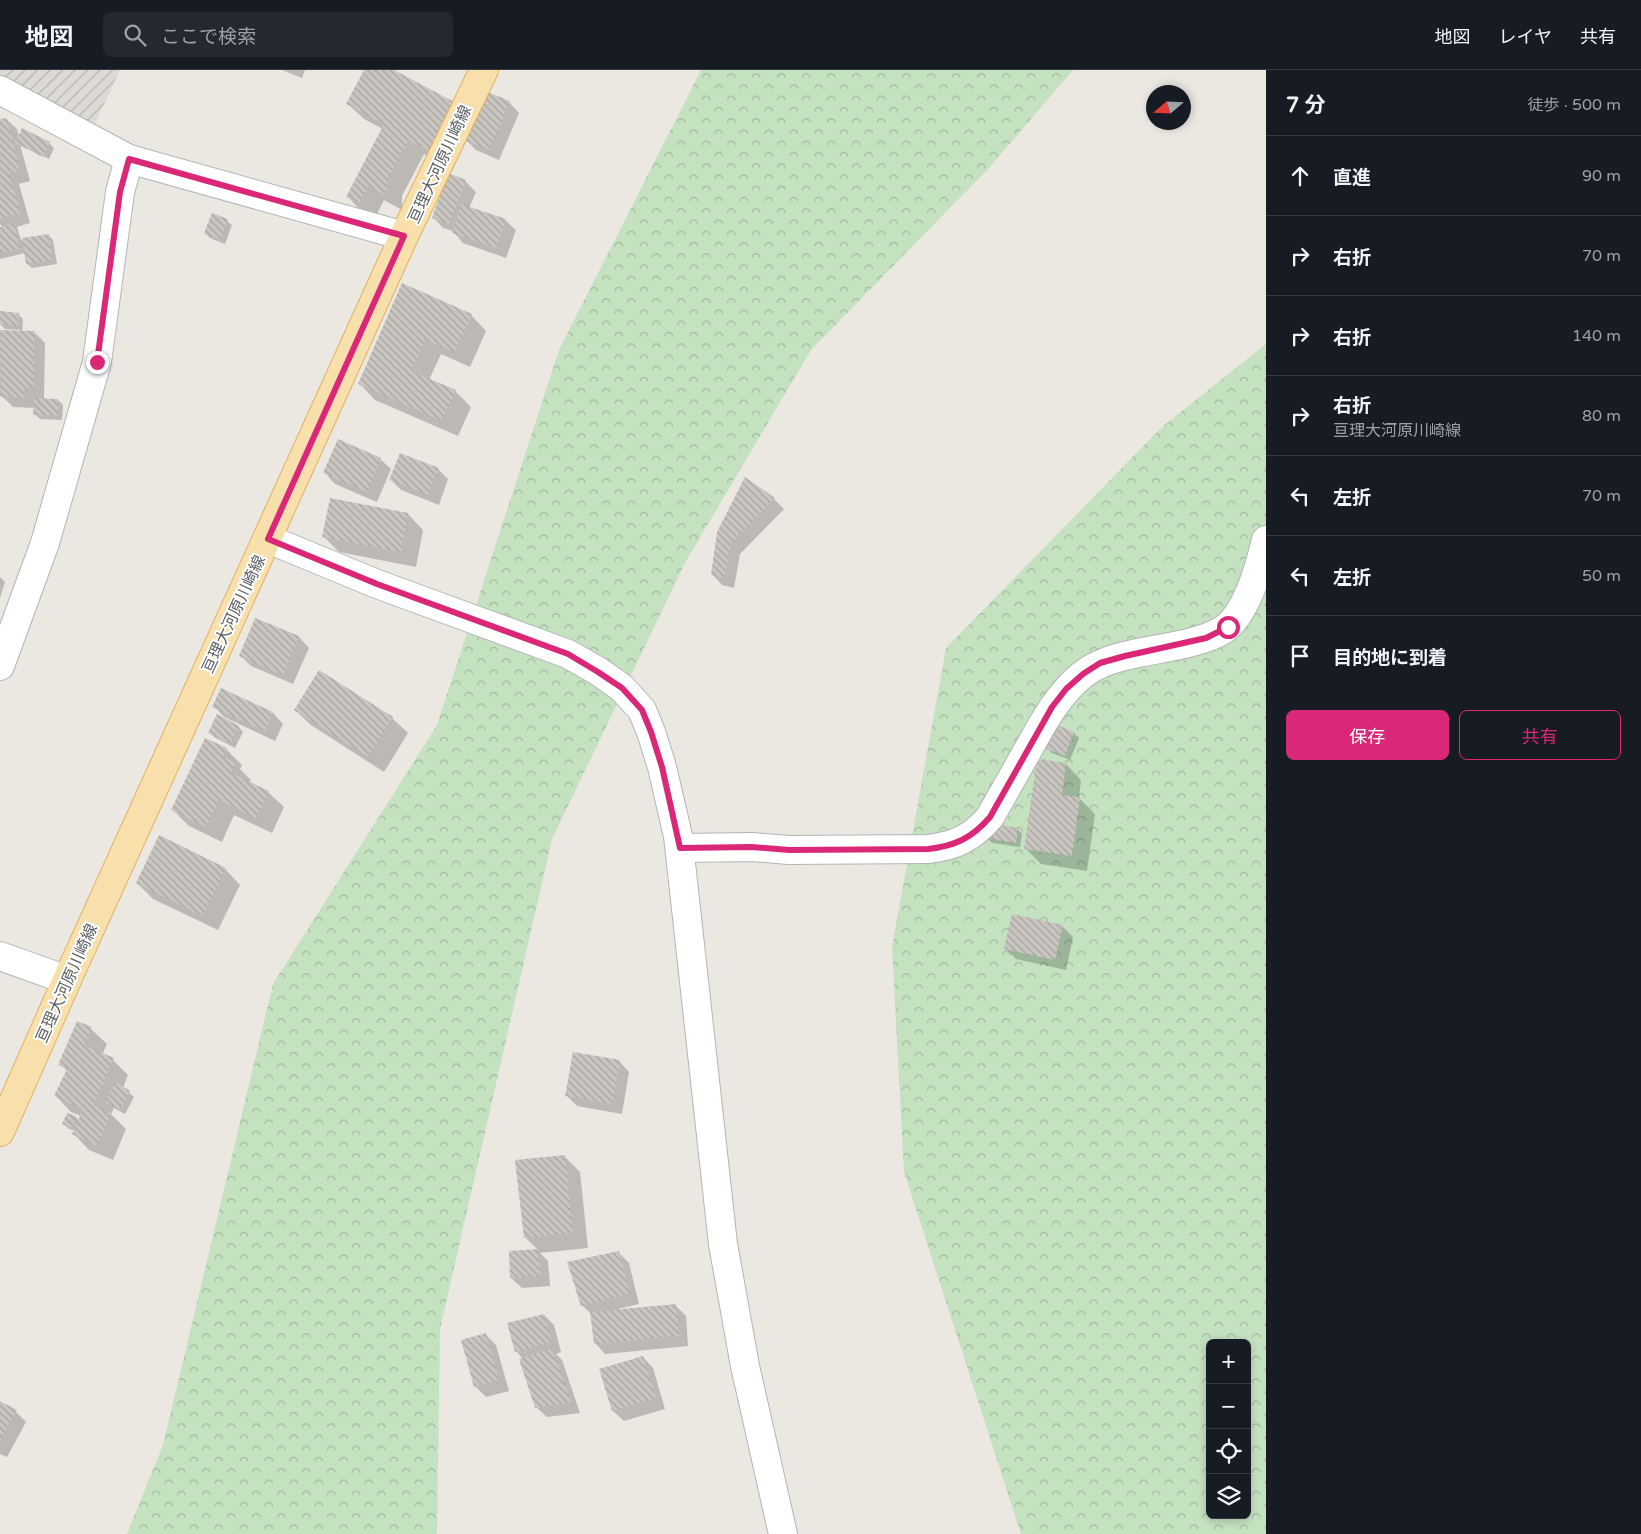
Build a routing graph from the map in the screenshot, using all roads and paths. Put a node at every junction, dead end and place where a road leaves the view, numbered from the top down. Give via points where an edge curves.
1 (484, 70) edge
2 (0, 90) edge
3 (129, 159) junction
4 (404, 236) junction
5 (268, 539) junction
6 (1266, 540) edge
7 (0, 666) edge
8 (680, 848) junction
9 (0, 956) edge
10 (66, 980) junction
11 (0, 1132) edge
12 (783, 1534) edge

1 - 4 main road, 亘理大河原川崎線
2 - 3 street
3 - 4 street
3 - 7 street via 120,192 97,362 45,543
4 - 5 main road, 亘理大河原川崎線
5 - 8 street via 377,584 568,654 622,688 642,710 651,732
5 - 10 main road, 亘理大河原川崎線
6 - 8 street via 1259,570 1240,611 1228,627 1206,638 1100,663 1066,689 1052,707 990,817 965,839 945,847 928,849
8 - 12 street via 723,1244 745,1366
9 - 10 street
10 - 11 main road, 亘理大河原川崎線

